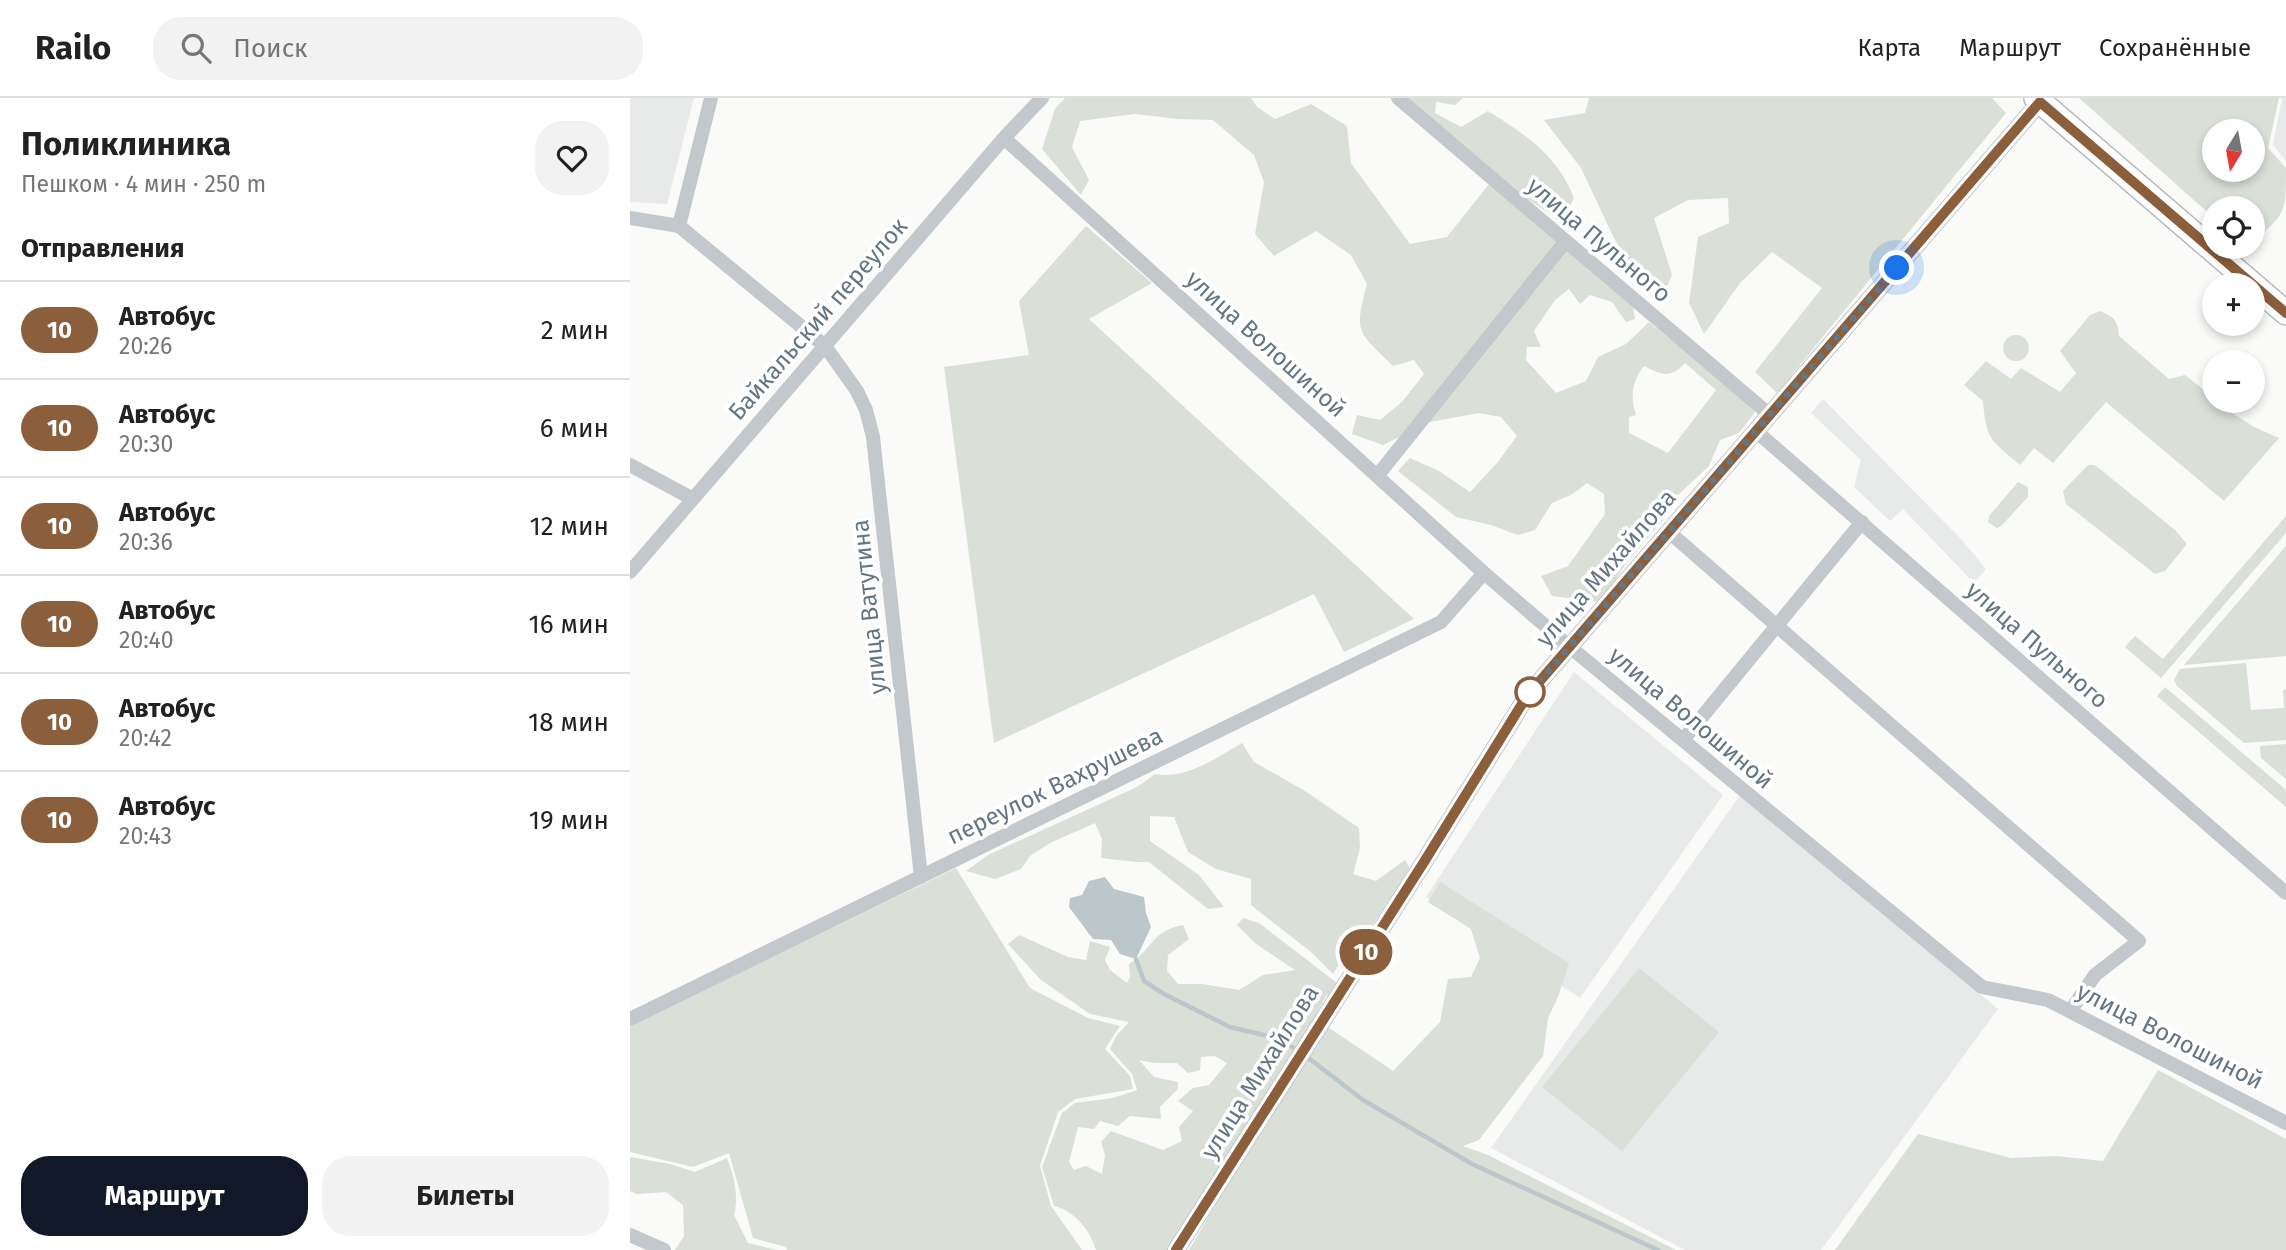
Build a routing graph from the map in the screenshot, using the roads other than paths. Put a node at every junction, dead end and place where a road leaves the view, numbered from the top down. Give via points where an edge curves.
1 (711, 98) edge
2 (1042, 98) edge
3 (1398, 98) edge
4 (2038, 100) edge
5 (1004, 138) junction
6 (630, 218) edge
7 (679, 226) junction
8 (1565, 242) junction
9 (2286, 313) edge
10 (825, 346) junction
11 (1770, 415) junction
12 (1757, 432) junction
13 (630, 465) edge
14 (1377, 476) junction
15 (693, 499) junction
16 (1862, 522) junction
17 (1669, 532) junction
18 (630, 572) edge
19 (1484, 573) junction
20 (1777, 626) junction
21 (1570, 647) junction
22 (1683, 740) junction
23 (921, 877) junction
24 (2286, 893) edge
25 (2071, 1010) junction
26 (630, 1019) edge
27 (2286, 1123) edge
28 (630, 1235) edge
29 (664, 1250) edge
30 (1176, 1250) edge

1 - 7 street
2 - 5 street, Байкальский переулок
3 - 8 street, улица Пульного
4 - 9 main road
4 - 11 street, улица Михайлова
5 - 10 street, Байкальский переулок
5 - 14 street, улица Волошиной
6 - 7 street
7 - 10 street, улица Ватутина
8 - 11 street, улица Пульного
8 - 14 street
10 - 15 street, Байкальский переулок
10 - 23 street, улица Ватутина via 857,391 873,437
11 - 12 street, улица Михайлова
12 - 16 street, улица Пульного
12 - 17 street, улица Михайлова
13 - 15 street
14 - 19 street, улица Волошиной
15 - 18 street, Байкальский переулок
16 - 20 street
16 - 24 street, улица Пульного
17 - 20 street
17 - 21 street, улица Михайлова
19 - 21 street, улица Волошиной
19 - 23 street, переулок Вахрушева via 1441,622
20 - 22 street
20 - 25 street via 2139,941 2095,975
21 - 22 street, улица Волошиной
21 - 30 street, улица Михайлова via 1527,696
22 - 25 street, улица Волошиной via 1982,987 2048,1000
23 - 26 street, переулок Вахрушева
25 - 27 street, улица Волошиной
28 - 29 street

